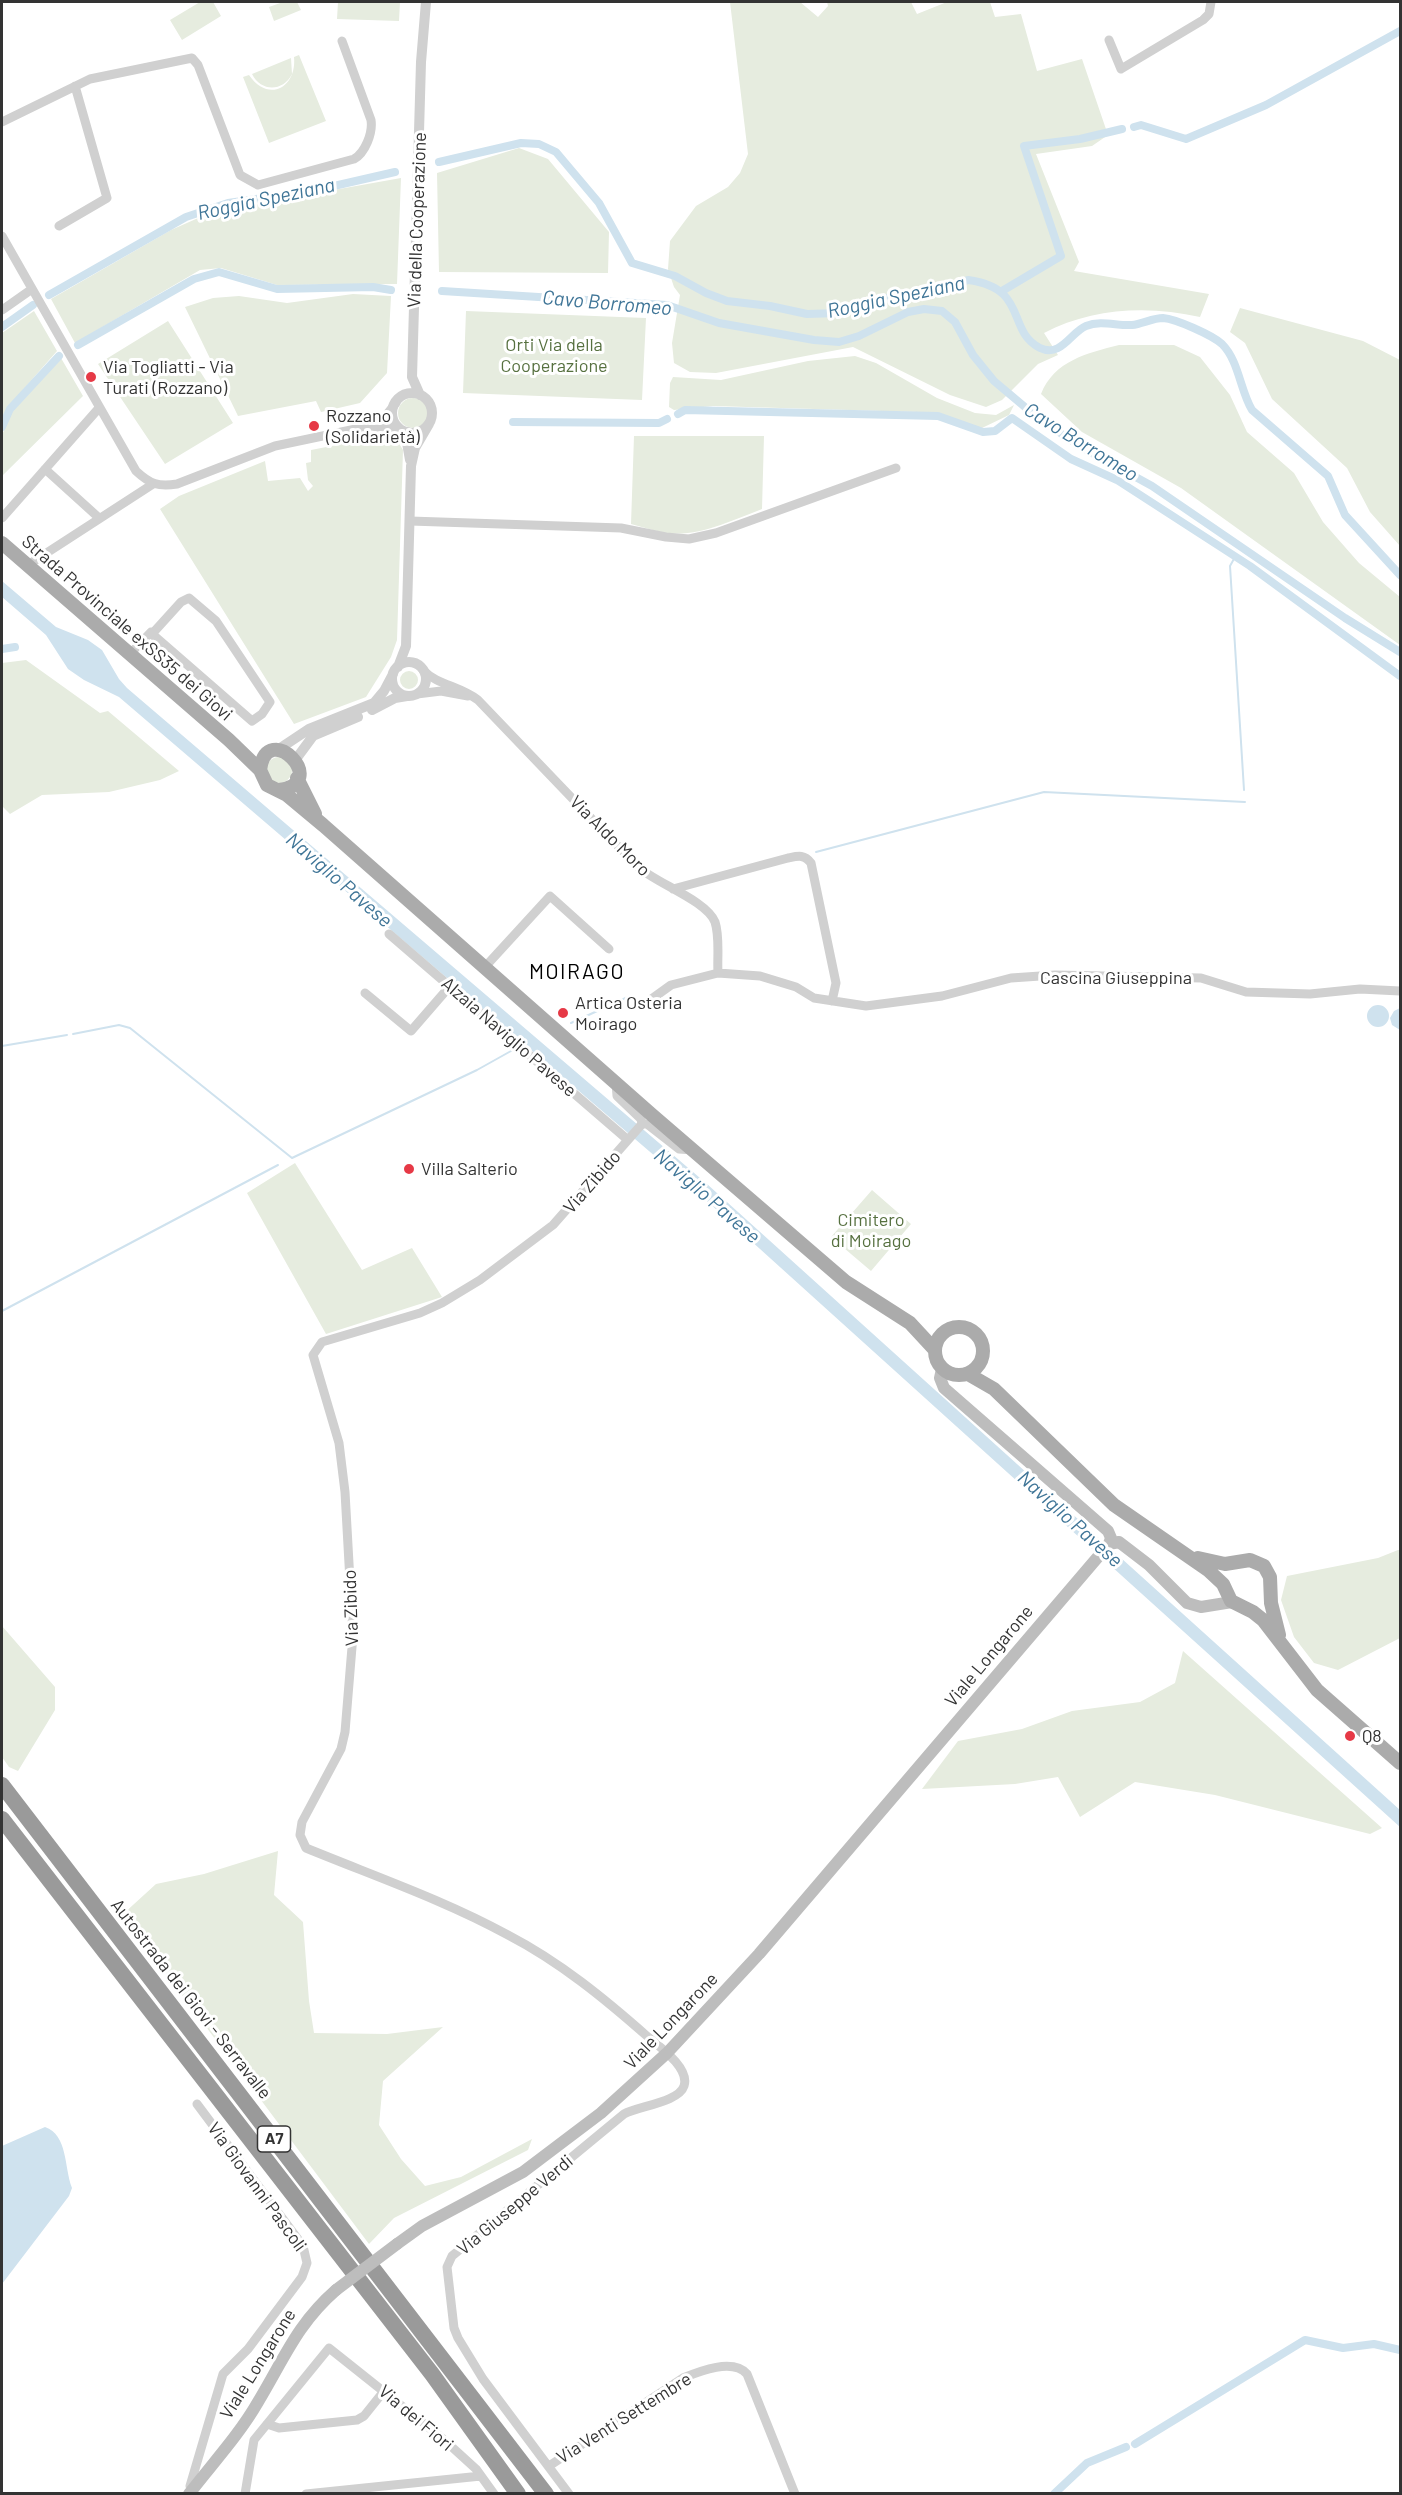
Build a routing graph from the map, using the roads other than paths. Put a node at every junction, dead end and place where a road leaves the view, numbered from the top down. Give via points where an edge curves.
1 (424, 2) edge
2 (1211, 2) edge
3 (1109, 40) dead end
4 (342, 41) dead end
5 (75, 86) junction
6 (2, 122) edge
7 (59, 226) dead end
8 (2, 236) edge
9 (32, 289) junction
10 (2, 310) edge
11 (412, 377) junction
12 (420, 395) junction
13 (398, 400) junction
14 (99, 408) junction
15 (429, 424) junction
16 (370, 426) junction
17 (402, 429) junction
18 (411, 466) junction
19 (896, 468) dead end
20 (45, 469) junction
21 (157, 485) junction
22 (98, 517) junction
23 (2, 518) edge
24 (410, 521) junction
25 (2, 543) edge
26 (28, 565) junction
27 (152, 634) junction
28 (406, 640) junction
29 (129, 656) junction
30 (421, 668) junction
31 (395, 671) junction
32 (412, 695) junction
33 (478, 700) junction
34 (229, 740) junction
35 (273, 752) junction
36 (296, 759) junction
37 (260, 770) junction
38 (297, 778) junction
39 (279, 790) junction
40 (323, 825) junction
41 (673, 889) junction
42 (389, 934) dead end
43 (609, 949) dead end
44 (484, 968) junction
45 (718, 973) junction
46 (450, 986) junction
47 (1401, 991) edge
48 (365, 993) dead end
49 (831, 1001) junction
50 (646, 1003) dead end
51 (616, 1083) junction
52 (642, 1124) junction
53 (628, 1140) junction
54 (693, 1150) junction
55 (910, 1323) junction
56 (945, 1331) junction
57 (935, 1350) junction
58 (982, 1359) junction
59 (942, 1369) junction
60 (968, 1374) junction
61 (1009, 1403) junction
62 (1109, 1544) junction
63 (1181, 1551) junction
64 (1240, 1561) junction
65 (1271, 1584) junction
66 (1224, 1588) junction
67 (1237, 1605) junction
68 (1284, 1648) junction
69 (1401, 1763) edge
70 (2, 1785) edge
71 (2, 1818) edge
72 (667, 2053) junction
73 (197, 2104) dead end
74 (384, 2391) junction
75 (267, 2424) junction
76 (549, 2466) junction
77 (481, 2476) junction
78 (192, 2493) edge
79 (245, 2493) edge
80 (306, 2493) edge
81 (494, 2493) edge
82 (518, 2493) edge
83 (546, 2493) edge
84 (569, 2493) edge
85 (795, 2493) edge

1 - 11 street, Via della Cooperazione via 419,38
2 - 3 street via 1209,14 1203,20 1121,69
4 - 5 street via 371,120 362,153 354,159 258,185 240,175 192,58 90,79
5 - 6 street
5 - 7 street via 107,198
8 - 9 street
9 - 10 street
9 - 14 street
11 - 12 street, Via della Cooperazione
11 - 13 street, Via della Cooperazione
12 - 13 street via 408,394
12 - 15 street via 432,409
13 - 16 street via 383,419
13 - 17 street via 393,413
14 - 20 street
14 - 21 street via 136,471
15 - 17 street via 420,431
15 - 18 street via 415,448
16 - 17 street
16 - 21 street via 275,446 186,480
17 - 18 street
18 - 24 street
19 - 24 street via 716,533 689,538 621,528
20 - 22 street
20 - 23 street
21 - 22 street
22 - 26 street
24 - 28 street
25 - 26 main road, Strada Provinciale exSS35 dei Giovi
26 - 29 main road, Strada Provinciale exSS35 dei Giovi
27 - 27 street via 252,721 270,702 216,621 189,598
27 - 29 street
28 - 30 street
28 - 31 street via 404,655
29 - 34 main road, Strada Provinciale exSS35 dei Giovi
30 - 31 street via 408,663
30 - 32 street via 425,684
30 - 33 street, Via Aldo Moro via 434,679 461,688
31 - 32 street via 395,688
31 - 35 street via 374,703 309,729
32 - 33 street via 450,692
32 - 36 street via 395,698 316,735
33 - 41 street, Via Aldo Moro via 637,866
34 - 35 main road via 255,751
34 - 37 main road
35 - 36 main road via 285,751
35 - 37 main road via 262,760
36 - 38 main road
37 - 39 main road via 264,782
38 - 39 main road via 289,787
38 - 40 main road via 305,799
39 - 40 main road
40 - 44 main road
41 - 45 street, Via Aldo Moro via 711,916
41 - 49 street via 800,855 808,859 836,983
42 - 46 street, Alzaia Naviglio Pavese
43 - 44 street via 550,896
44 - 51 main road
45 - 49 street, Cascina Giuseppina via 776,980 814,998
45 - 50 street via 671,985
46 - 48 street via 411,1032
46 - 53 street, Alzaia Naviglio Pavese
47 - 49 street, Cascina Giuseppina via 1246,992 1201,978 1055,975 1011,978 942,996 866,1006
51 - 52 street via 617,1096
51 - 54 main road
52 - 53 street, Via Zibido
52 - 54 street via 678,1149
53 - 72 street, Via Zibido via 553,1225 480,1280 420,1313 322,1342 315,1349 313,1363 339,1443 353,1658 341,1749 312,1800 300,1835 306,1848 466,1914 536,1951 585,1984
54 - 55 main road via 846,1282
55 - 56 main road
55 - 57 main road
56 - 57 main road
56 - 58 main road via 963,1327 974,1332 981,1343
57 - 59 main road
58 - 60 main road
58 - 61 main road
59 - 60 main road via 955,1375
59 - 62 main road via 944,1388 1108,1531
60 - 61 main road
61 - 63 main road via 1114,1505
62 - 67 main road via 1119,1542 1188,1603 1201,1607
62 - 72 main road, Viale Longarone via 779,1931
63 - 64 main road via 1215,1562
63 - 66 main road via 1208,1570
64 - 65 main road via 1262,1564
64 - 66 main road via 1227,1571
65 - 67 main road via 1269,1595 1261,1604
65 - 68 main road via 1274,1619
66 - 67 main road
67 - 68 main road via 1260,1617
68 - 69 main road via 1317,1690
70 - 83 highway, Autostrada dei Giovi - Serravalle / A7
71 - 82 highway, A7 via 432,2374
72 - 76 street, Via Giuseppe Verdi via 684,2074 681,2092 624,2114 452,2256 447,2267 458,2338 483,2379
72 - 78 main road, Viale Longarone, bridge via 601,2113 523,2172 422,2226 315,2308 257,2404
73 - 78 street, Via Giovanni Pascoli via 303,2246 307,2263 302,2277 273,2316 224,2374 197,2459
74 - 75 street via 357,2421 279,2428
74 - 75 street, Via dei Fiori via 332,2349 326,2349
74 - 77 street, Via dei Fiori
75 - 79 street via 252,2443
76 - 84 street, Via Venti Settembre
76 - 85 street, Via Venti Settembre via 684,2378 705,2370 736,2367 747,2374
77 - 80 street
77 - 81 street, Via dei Fiori

